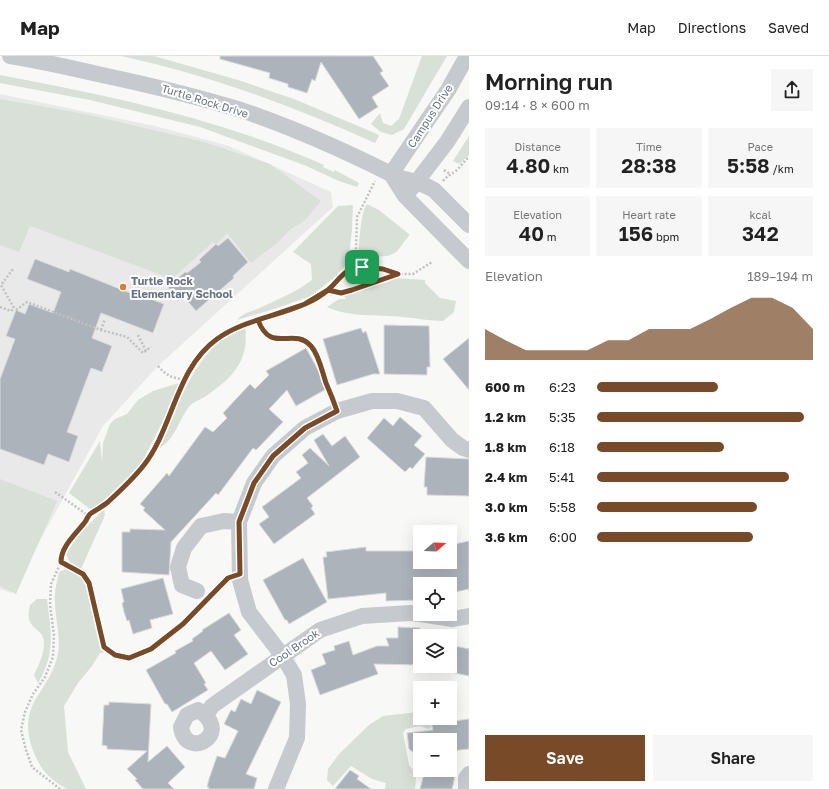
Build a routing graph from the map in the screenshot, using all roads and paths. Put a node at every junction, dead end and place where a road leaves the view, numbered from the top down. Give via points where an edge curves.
1 (467, 56) edge
2 (17, 57) edge
3 (47, 59) edge
4 (469, 107) edge
5 (469, 157) edge
6 (391, 174) junction
7 (450, 174) dead end
8 (418, 181) junction
9 (369, 193) dead end
10 (405, 196) junction
11 (469, 225) edge
12 (469, 261) edge
13 (432, 262) dead end
14 (353, 268) junction
15 (13, 269) dead end
16 (398, 274) junction
17 (328, 290) junction
18 (0, 307) edge
19 (16, 310) dead end
20 (105, 319) dead end
21 (258, 320) junction
22 (101, 330) junction
23 (138, 335) dead end
24 (151, 347) dead end
25 (146, 351) junction
26 (158, 366) dead end
27 (184, 379) junction
28 (337, 411) junction
29 (469, 450) edge
30 (55, 492) dead end
31 (89, 516) junction
32 (239, 522) junction
33 (61, 562) junction
34 (240, 574) junction
35 (197, 591) dead end
36 (413, 613) edge
37 (469, 616) edge
38 (457, 618) edge
39 (282, 655) junction
40 (206, 715) dead end
41 (469, 774) edge
42 (60, 789) edge
43 (276, 789) edge
44 (466, 789) edge

1 - 6 street, Campus Drive via 448,90
2 - 3 street, Turtle Rock Drive
3 - 6 street, Turtle Rock Drive via 242,111 314,139
4 - 8 street
5 - 7 path
6 - 8 street, Turtle Rock Drive
6 - 10 street
8 - 10 street
8 - 11 street, Turtle Rock Drive via 434,190
9 - 14 path via 357,217
10 - 12 street
13 - 16 path via 414,274
14 - 16 path via 373,268
14 - 17 path via 340,276
15 - 18 path via 1,285 14,308 11,311
16 - 17 path via 341,293
17 - 21 path via 305,304
19 - 22 path via 27,302
20 - 22 path
21 - 27 path via 240,326 217,339 202,354
21 - 28 path via 263,331 271,338 302,339 311,346
22 - 25 path via 127,337 143,353
23 - 25 path
24 - 25 path
26 - 27 path via 175,379
27 - 31 path via 155,449 129,481 106,504
28 - 29 street via 372,401 396,401 424,408 452,440
28 - 32 street via 305,428 273,456 254,483
30 - 31 path
31 - 33 path via 61,555
32 - 34 street
32 - 35 street via 224,521 201,526 184,548 178,567 182,585
33 - 34 path via 83,574 89,583 104,647 121,657 129,658 157,644 183,624 228,578
33 - 42 path via 51,584 54,657 30,700 21,730 32,767
34 - 39 street via 250,612
36 - 39 street, Cool Brook via 362,616 320,630
37 - 38 street, Cool Brook
39 - 40 street, Cool Brook via 212,706
39 - 43 street via 294,675 298,704 296,738
41 - 44 street

